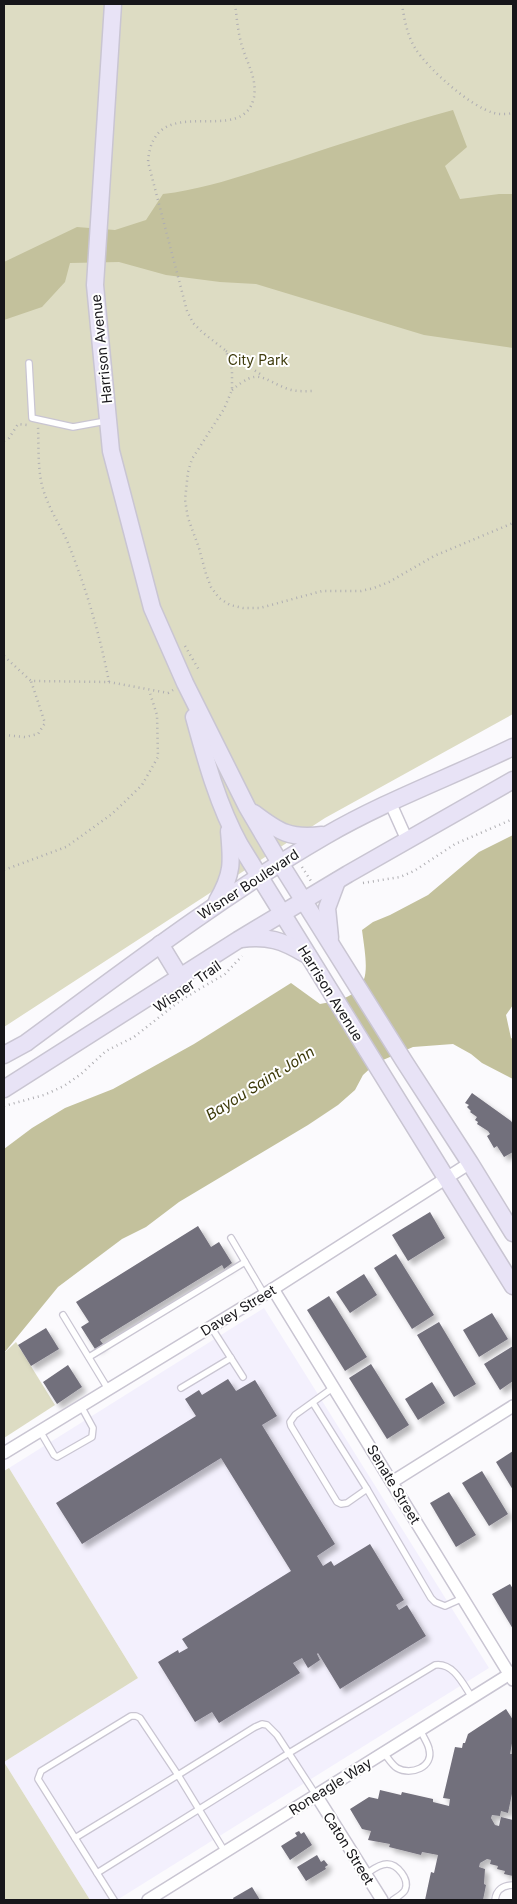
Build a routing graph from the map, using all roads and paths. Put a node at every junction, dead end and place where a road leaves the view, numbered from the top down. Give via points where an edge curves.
1 (112, 4) edge
2 (234, 4) edge
3 (402, 4) edge
4 (513, 113) edge
5 (225, 350) junction
6 (30, 363) dead end
7 (264, 377) junction
8 (232, 390) junction
9 (315, 391) dead end
10 (108, 421) junction
11 (4, 441) edge
12 (513, 523) edge
13 (4, 656) edge
14 (30, 681) junction
15 (109, 682) junction
16 (184, 683) junction
17 (149, 690) junction
18 (4, 736) edge
19 (513, 747) edge
20 (513, 780) edge
21 (390, 802) junction
22 (246, 806) junction
23 (513, 819) edge
24 (228, 824) junction
25 (327, 835) junction
26 (407, 840) junction
27 (280, 863) junction
28 (302, 867) dead end
29 (4, 870) edge
30 (258, 877) junction
31 (337, 881) junction
32 (312, 883) dead end
33 (357, 886) dead end
34 (304, 900) junction
35 (215, 904) junction
36 (282, 914) junction
37 (330, 942) junction
38 (160, 944) junction
39 (242, 947) junction
40 (308, 956) junction
41 (180, 977) junction
42 (4, 1056) edge
43 (4, 1089) edge
44 (4, 1106) edge
45 (470, 1163) junction
46 (446, 1178) junction
47 (513, 1232) edge
48 (231, 1238) dead end
49 (245, 1262) junction
50 (513, 1286) edge
51 (269, 1291) junction
52 (63, 1315) dead end
53 (211, 1327) junction
54 (89, 1358) junction
55 (231, 1358) junction
56 (243, 1377) dead end
57 (182, 1388) dead end
58 (334, 1388) junction
59 (108, 1389) junction
60 (313, 1403) junction
61 (81, 1406) junction
62 (513, 1406) edge
63 (40, 1431) junction
64 (4, 1453) edge
65 (392, 1482) junction
66 (367, 1488) junction
67 (463, 1598) junction
68 (512, 1675) edge
69 (473, 1699) junction
70 (421, 1731) junction
71 (289, 1753) junction
72 (384, 1754) junction
73 (178, 1775) junction
74 (316, 1795) junction
75 (199, 1809) junction
76 (75, 1838) junction
77 (226, 1852) junction
78 (97, 1873) junction
79 (366, 1874) junction
80 (513, 1885) edge
81 (114, 1900) edge
82 (148, 1900) edge
83 (382, 1900) edge
84 (393, 1900) edge
85 (495, 1900) edge

1 - 10 street, Harrison Avenue via 95,285
2 - 5 path via 243,49 252,72 254,98 250,106 229,121 173,123 152,142 148,157 187,311 193,323
3 - 4 path via 414,47 430,67 481,107 498,114
5 - 7 path
5 - 8 path via 232,371
6 - 10 lane via 32,418 73,427
7 - 8 path via 247,380
7 - 9 path via 288,389
8 - 12 path via 217,422 192,459 185,500 211,587 219,598 230,604 260,608 322,591 374,588 441,553
10 - 16 street, Harrison Avenue via 111,451 152,608
11 - 15 path via 10,438 18,424 38,426 44,494 82,582
13 - 14 path
14 - 15 path
14 - 18 path via 45,723 38,734
15 - 17 path
16 - 17 path via 168,693
16 - 22 street, Harrison Avenue
16 - 24 street, Harrison Avenue
17 - 29 path via 156,715 158,757 142,785 112,814 66,847
19 - 21 street, Wisner Boulevard
20 - 26 street
21 - 25 street, Wisner Boulevard
21 - 26 street
22 - 25 street via 281,832 306,837
22 - 27 street, Harrison Avenue
23 - 33 path via 455,844 414,871
24 - 30 street, Harrison Avenue
24 - 35 street via 231,848 228,883
25 - 27 street, Wisner Boulevard
26 - 31 street
27 - 30 street, Wisner Boulevard
27 - 34 street, Harrison Avenue
28 - 32 path
30 - 35 street, Wisner Boulevard
30 - 36 street, Harrison Avenue
31 - 34 street
31 - 37 street via 328,908
34 - 36 street
34 - 37 street, Harrison Avenue
35 - 38 street, Wisner Boulevard
36 - 39 street
36 - 40 street, Harrison Avenue
37 - 45 street, Harrison Avenue
38 - 41 street
38 - 42 street, Wisner Boulevard
39 - 40 street via 256,937 274,939
39 - 41 street
39 - 44 path, Wisner Trail via 225,974 181,1000 134,1037 106,1051 64,1086
40 - 46 street, Harrison Avenue
41 - 43 street
45 - 46 street, Davey Street
45 - 47 street, Harrison Avenue
46 - 50 street, Harrison Avenue
46 - 51 street, Davey Street
48 - 49 lane
49 - 51 lane
49 - 54 lane
51 - 53 street, Davey Street
51 - 58 street, Senate Street
52 - 54 lane
53 - 55 lane
53 - 59 street, Davey Street
54 - 59 lane
55 - 56 lane
55 - 57 lane
58 - 60 lane
58 - 65 street, Senate Street
59 - 61 street, Davey Street
60 - 66 lane
60 - 66 lane via 290,1422 335,1499 344,1504
61 - 63 street, Davey Street
61 - 63 lane via 94,1431 92,1437 84,1442 57,1457
62 - 65 street
63 - 64 street, Davey Street
65 - 67 street, Senate Street
66 - 67 lane via 431,1598 445,1606
67 - 68 street, Senate Street
68 - 69 street, Roneagle Way
69 - 70 street, Roneagle Way
69 - 71 lane via 450,1668 435,1665
70 - 72 street, Roneagle Way
70 - 72 lane via 430,1750 429,1759 415,1772 396,1768
71 - 73 lane via 273,1729 262,1724
71 - 74 lane
71 - 75 lane
72 - 74 street, Roneagle Way
73 - 75 lane
73 - 76 lane
73 - 76 lane via 136,1716 131,1716 41,1771 38,1779
74 - 77 street, Roneagle Way
74 - 79 street, Caton Street
75 - 77 lane
75 - 78 lane
76 - 78 lane
77 - 82 street, Roneagle Way
78 - 81 lane
79 - 83 street, Caton Street
79 - 84 lane via 381,1864 396,1868 406,1882 405,1889
80 - 85 lane via 500,1889

